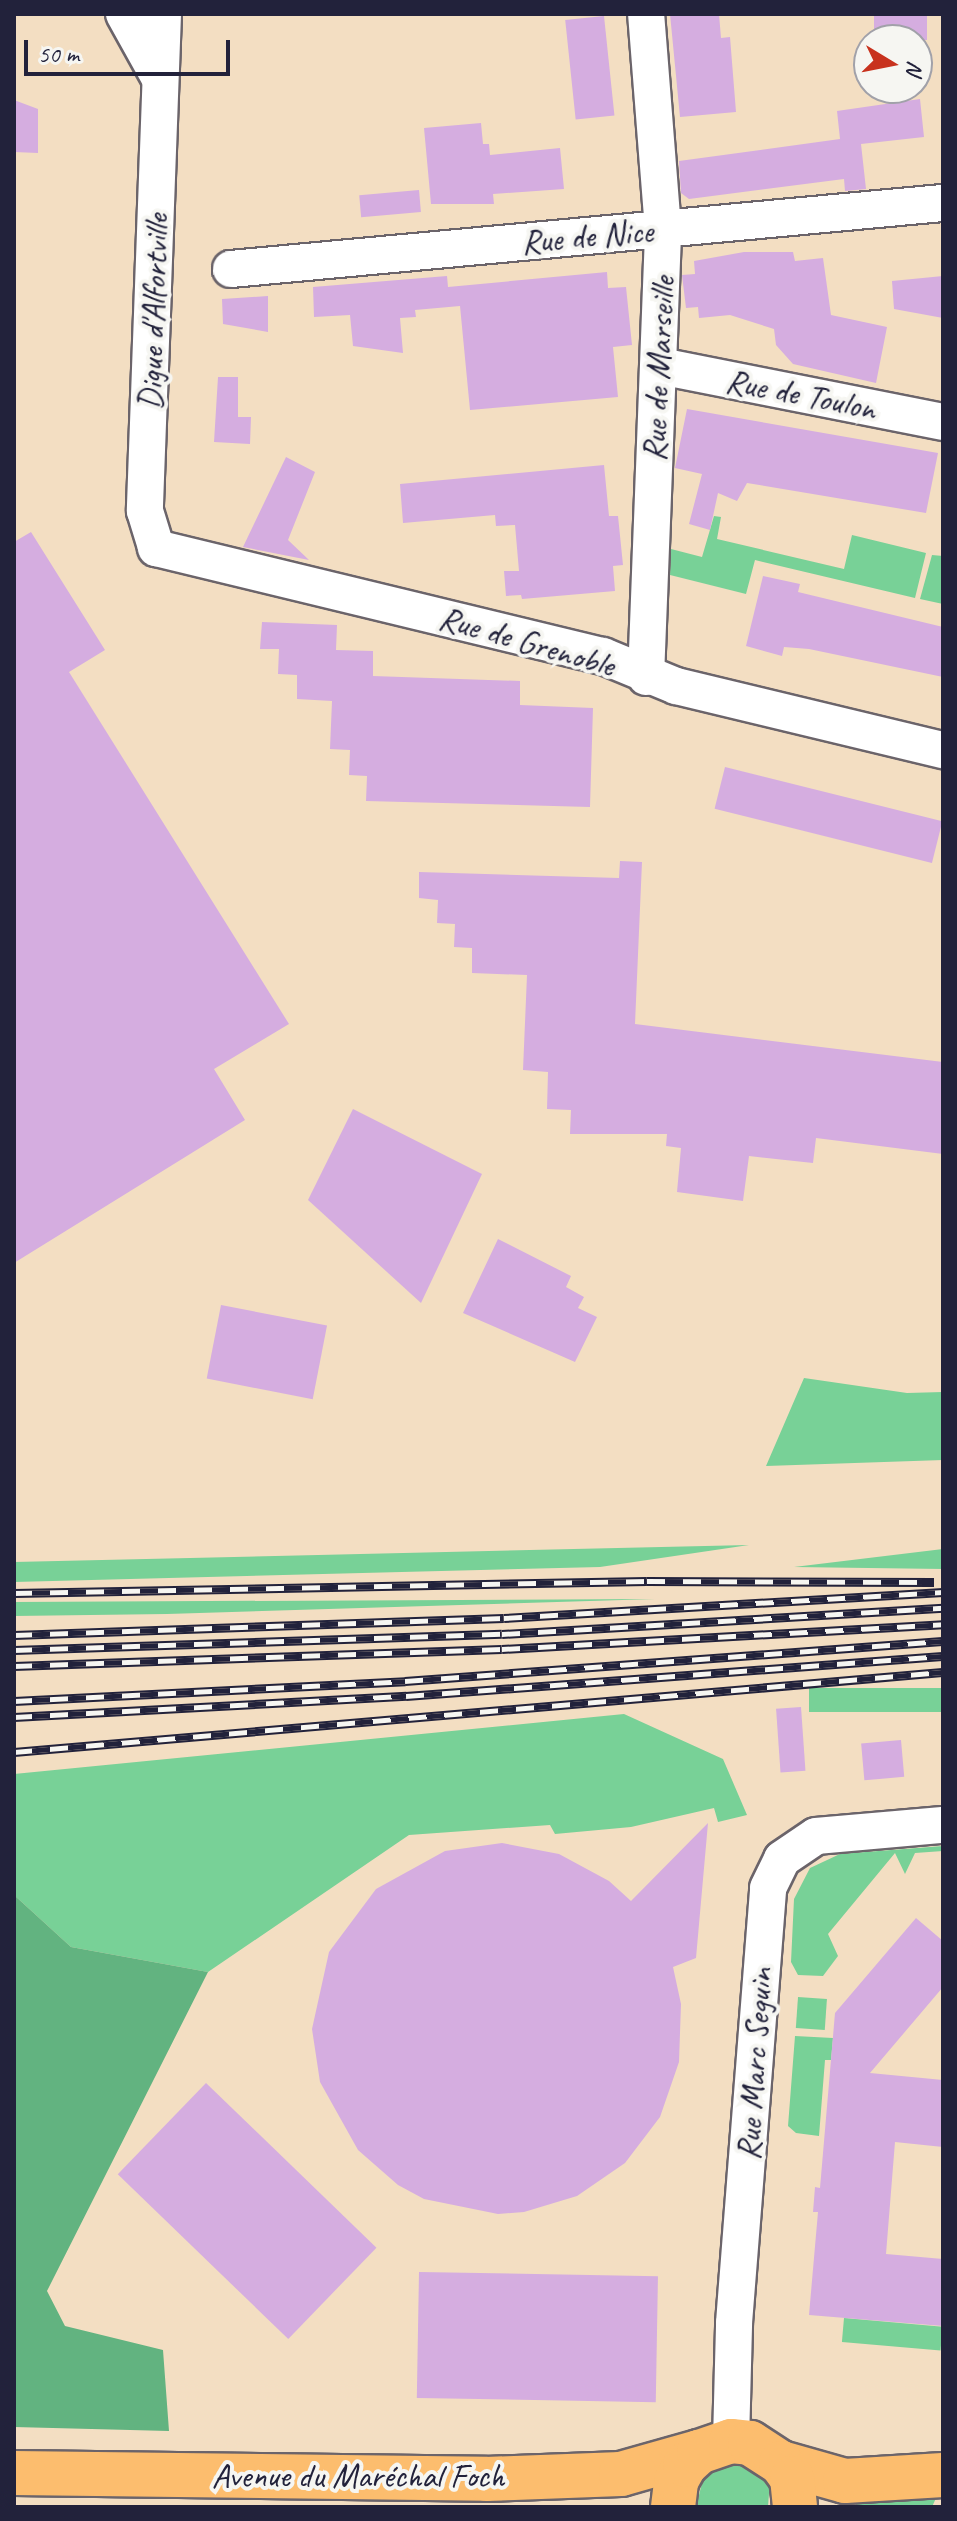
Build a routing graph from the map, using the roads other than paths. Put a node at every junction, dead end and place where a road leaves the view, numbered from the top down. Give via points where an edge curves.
1 (124, 14) edge
2 (163, 14) edge
3 (646, 14) edge
4 (158, 75) junction
5 (943, 203) edge
6 (663, 229) junction
7 (231, 269) dead end
8 (660, 366) junction
9 (943, 422) edge
10 (156, 548) joint
11 (646, 677) junction
12 (943, 750) edge
13 (943, 1825) edge
14 (715, 2447) junction
15 (781, 2463) junction
16 (14, 2473) edge
17 (943, 2475) edge
18 (673, 2507) edge
19 (795, 2507) edge

1 - 4 street
2 - 4 street, Digue d'Alfortville
3 - 6 street, Rue de Marseille
4 - 10 street, Digue d'Alfortville via 145,511
5 - 6 street, Rue de Nice
6 - 7 street, Rue de Nice
6 - 8 street, Rue de Marseille
8 - 9 street, Rue de Toulon
8 - 11 street, Rue de Marseille
10 - 11 street, Rue de Grenoble via 603,656
11 - 12 street, Rue de Grenoble
13 - 14 street, Rue Marc Seguin via 816,1836 782,1859 768,1888 734,2323
14 - 15 main road via 759,2447
14 - 16 main road, Avenue du Maréchal Foch via 621,2474 486,2479
14 - 18 main road via 676,2481
15 - 17 main road via 845,2481
15 - 19 main road via 792,2478

